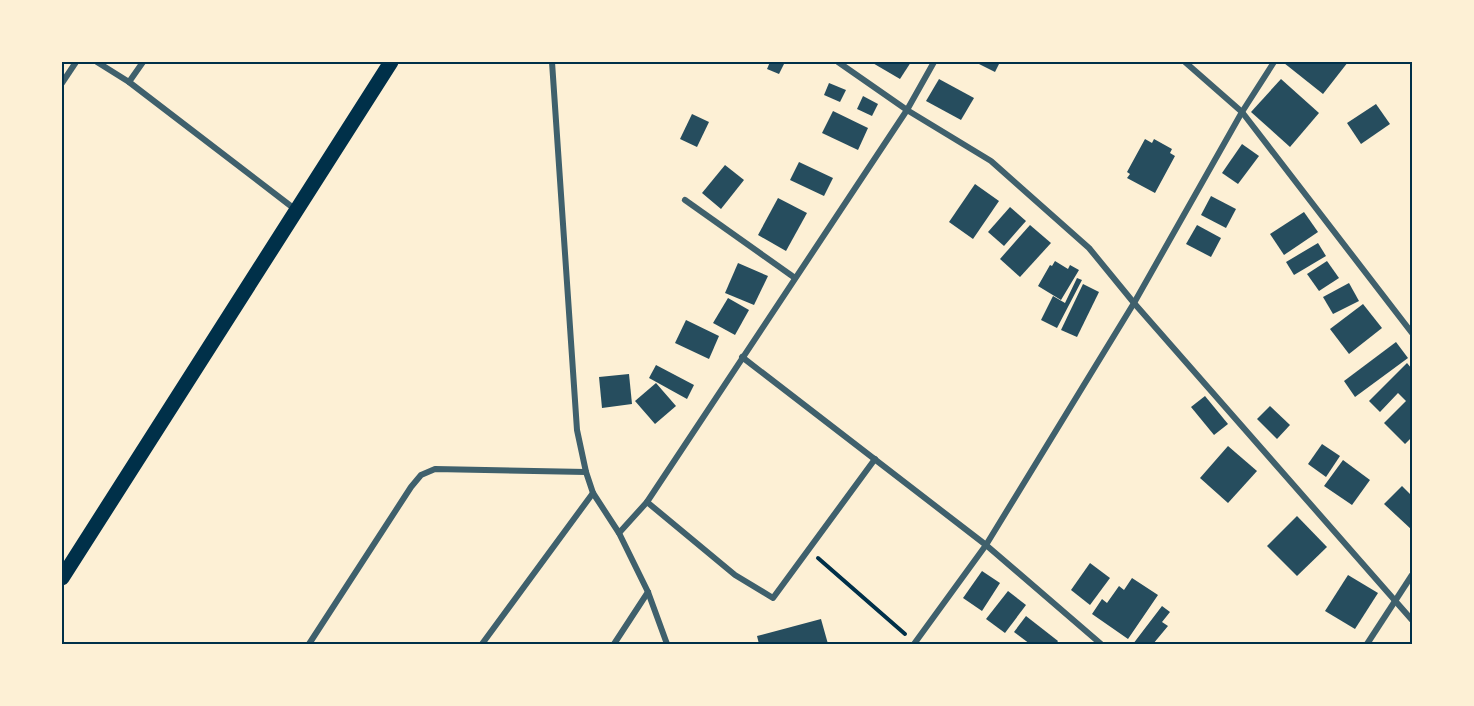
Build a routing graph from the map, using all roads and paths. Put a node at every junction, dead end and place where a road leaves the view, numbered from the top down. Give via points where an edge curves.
1 (76, 62) edge
2 (97, 62) edge
3 (143, 62) edge
4 (391, 62) edge
5 (552, 62) edge
6 (838, 62) edge
7 (934, 62) edge
8 (1185, 62) edge
9 (1274, 62) edge
10 (129, 82) junction
11 (62, 83) edge
12 (907, 110) junction
13 (1242, 112) junction
14 (685, 200) dead end
15 (296, 210) junction
16 (795, 278) junction
17 (1134, 303) junction
18 (1413, 333) edge
19 (742, 357) junction
20 (875, 459) junction
21 (586, 472) junction
22 (593, 493) junction
23 (647, 502) junction
24 (619, 533) junction
25 (986, 545) junction
26 (809, 550) junction
27 (1413, 575) edge
28 (62, 578) edge
29 (648, 592) junction
30 (1396, 600) junction
31 (1413, 620) edge
32 (915, 644) edge
33 (309, 645) edge
34 (482, 645) edge
35 (614, 645) edge
36 (667, 645) edge
37 (1101, 645) edge
38 (1367, 645) edge

1 - 11 street
2 - 10 street
3 - 10 street
4 - 15 main road
5 - 21 street via 572,384
6 - 12 street
7 - 12 street
8 - 13 street
9 - 13 street
10 - 15 street
12 - 16 street
12 - 17 street via 991,161 1089,248
13 - 17 street
13 - 18 street
14 - 16 street
15 - 28 main road
16 - 19 street
17 - 25 street
17 - 30 street
19 - 20 street
19 - 23 street
20 - 25 street
20 - 26 street
21 - 22 street
21 - 33 street via 435,469 421,475
22 - 24 street
22 - 34 street
23 - 24 street
23 - 26 street via 735,575 773,598
24 - 29 street
25 - 32 street
25 - 37 street
26 - 32 path
27 - 30 street
29 - 35 street
29 - 36 street
30 - 31 street
30 - 38 street

